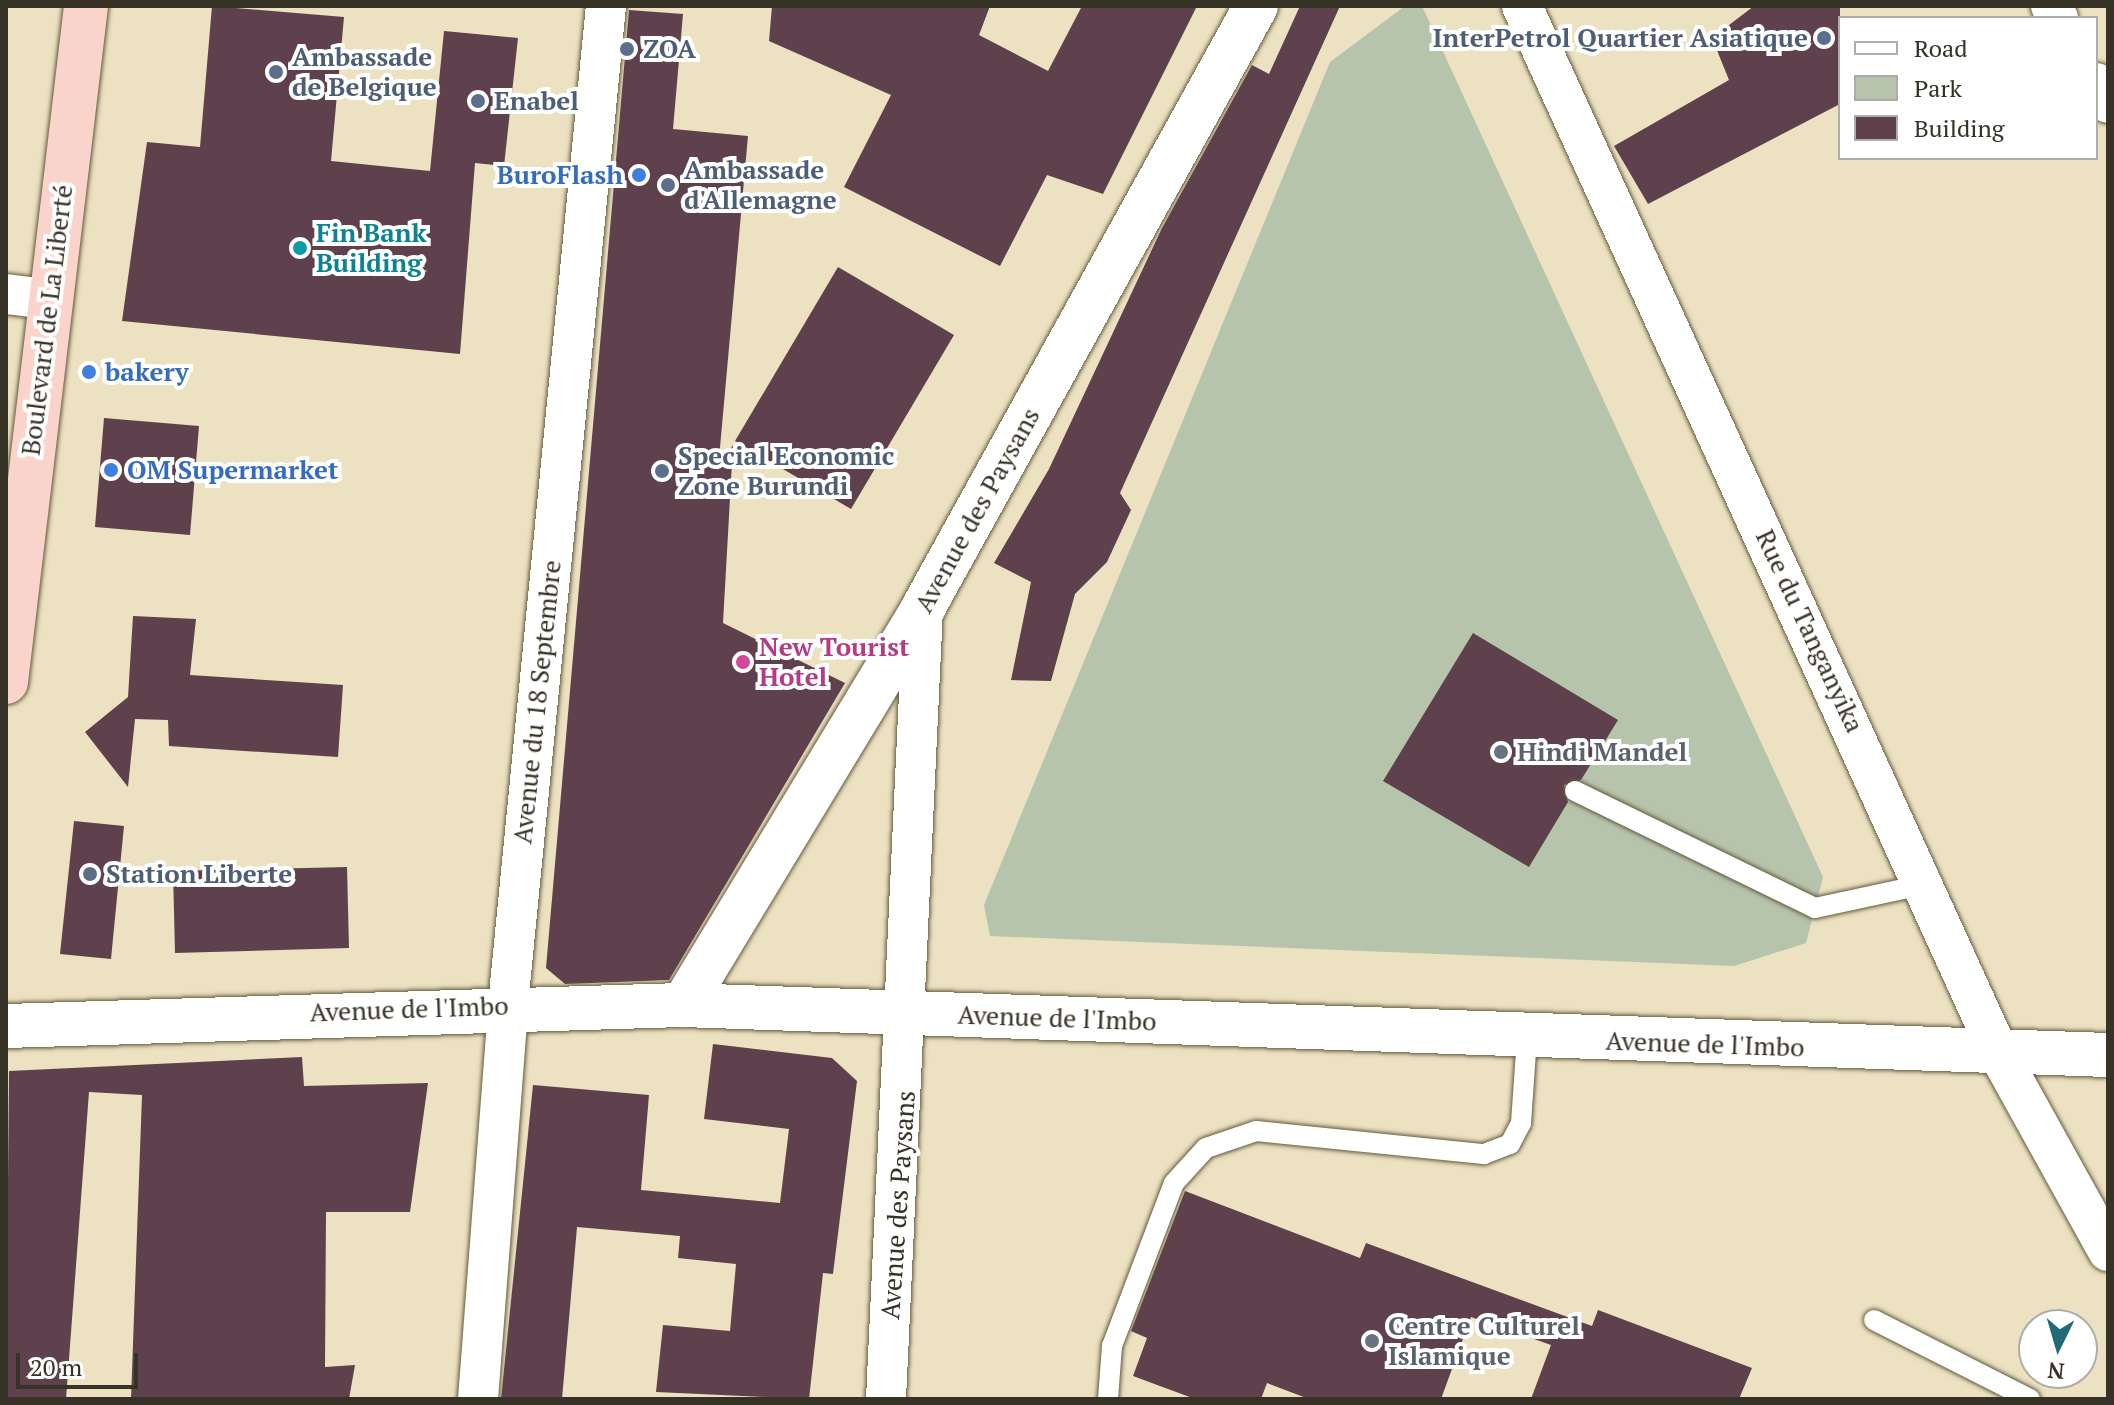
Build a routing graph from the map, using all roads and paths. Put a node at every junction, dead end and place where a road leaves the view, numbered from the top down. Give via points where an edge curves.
1 (86, 6) edge
2 (606, 6) edge
3 (1256, 6) edge
4 (1522, 6) edge
5 (27, 297) edge
6 (923, 608) junction
7 (6, 682) edge
8 (1575, 791) dead end
9 (1926, 884) junction
10 (508, 1005) junction
11 (683, 1005) junction
12 (910, 1012) junction
13 (6, 1026) edge
14 (1527, 1037) junction
15 (2108, 1055) edge
16 (2000, 1056) junction
17 (2108, 1251) edge
18 (1874, 1320) dead end
19 (478, 1399) edge
20 (886, 1399) edge
21 (1108, 1399) edge
22 (2030, 1399) edge

1 - 5 highway, Boulevard de La Liberté
2 - 10 street, Avenue du 18 Septembre
3 - 6 street, Avenue des Paysans
4 - 9 street, Rue du Tanganyika
5 - 7 highway, Boulevard de La Liberté
6 - 11 street, Avenue des Paysans
6 - 12 street, Avenue des Paysans
8 - 9 lane via 1815,908
9 - 16 street, Rue du Tanganyika
10 - 11 street, Avenue de l'Imbo
10 - 13 street, Avenue de l'Imbo
10 - 19 street, Avenue du 18 Septembre
11 - 12 street, Avenue de l'Imbo
12 - 14 street, Avenue de l'Imbo
12 - 20 street, Avenue des Paysans
14 - 16 street, Avenue de l'Imbo
14 - 21 lane via 1521,1123 1510,1144 1484,1154 1256,1131 1206,1148 1174,1183 1112,1346
15 - 16 street, Avenue de l'Imbo
16 - 17 street, Rue du Tanganyika
18 - 22 lane

